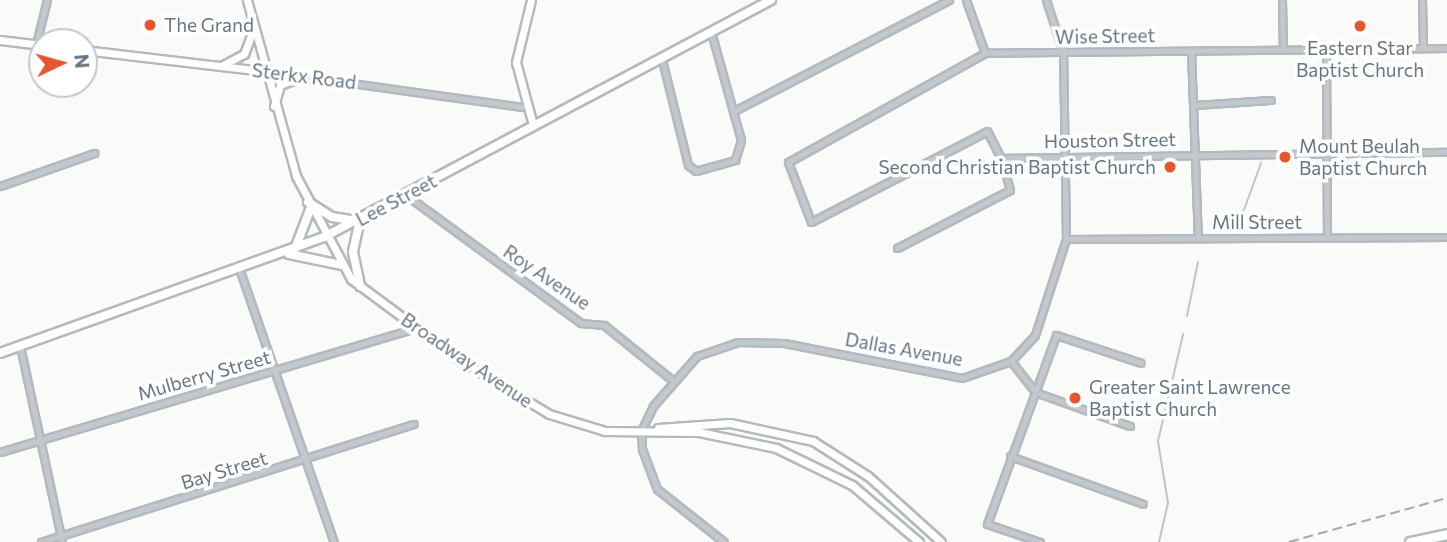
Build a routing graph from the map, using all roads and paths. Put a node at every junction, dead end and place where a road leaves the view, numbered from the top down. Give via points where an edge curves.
1 (47, 0) edge
2 (247, 0) edge
3 (531, 0) edge
4 (771, 0) edge
5 (949, 0) edge
6 (966, 0) edge
7 (1046, 0) edge
8 (1282, 0) edge
9 (1422, 0) edge
10 (42, 28) edge
11 (254, 28) junction
12 (711, 32) junction
13 (0, 40) edge
14 (28, 44) edge
15 (1423, 48) junction
16 (1447, 48) edge
17 (1326, 49) junction
18 (1283, 50) junction
19 (1191, 51) junction
20 (98, 52) edge
21 (1063, 52) junction
22 (985, 54) junction
23 (661, 56) junction
24 (218, 66) junction
25 (264, 71) junction
26 (303, 76) junction
27 (1271, 100) dead end
28 (1194, 105) junction
29 (523, 107) junction
30 (274, 110) junction
31 (734, 111) junction
32 (533, 125) junction
33 (1447, 152) edge
34 (94, 153) dead end
35 (1326, 153) junction
36 (1195, 155) junction
37 (1066, 156) junction
38 (1001, 158) junction
39 (0, 186) edge
40 (406, 195) junction
41 (309, 204) junction
42 (358, 220) junction
43 (324, 237) junction
44 (1327, 237) junction
45 (1447, 237) edge
46 (1198, 238) junction
47 (1066, 239) junction
48 (897, 248) dead end
49 (290, 252) junction
50 (341, 265) junction
51 (240, 271) junction
52 (360, 286) junction
53 (416, 328) junction
54 (20, 346) junction
55 (0, 353) edge
56 (1011, 362) junction
57 (1141, 363) dead end
58 (275, 370) junction
59 (671, 380) junction
60 (1035, 391) junction
61 (414, 424) dead end
62 (1130, 426) dead end
63 (640, 432) junction
64 (41, 439) junction
65 (0, 452) edge
66 (1010, 456) junction
67 (306, 461) junction
68 (1143, 504) dead end
69 (1447, 534) edge
70 (61, 539) edge
71 (41, 542) edge
72 (334, 542) edge
73 (724, 542) edge
74 (919, 542) edge
75 (941, 542) edge
76 (1040, 542) edge
77 (1410, 542) edge

1 - 10 street
2 - 11 main road, Broadway Avenue
3 - 29 main road via 516,51
4 - 12 main road, Lee Street
5 - 31 street
6 - 22 street
7 - 21 street
8 - 18 street
9 - 15 street
11 - 24 main road via 244,54
11 - 25 main road, Broadway Avenue
12 - 23 main road, Lee Street
12 - 31 street
13 - 14 main road
15 - 16 street, Wise Street
15 - 17 street, Wise Street
17 - 18 street, Wise Street
17 - 35 street
18 - 19 street, Wise Street
19 - 21 street, Wise Street
19 - 28 street
20 - 24 main road, Sterkx Road
21 - 22 street, Wise Street
21 - 37 street
22 - 38 street, Wise Street via 790,158 804,219 811,222 987,131
23 - 31 street via 684,156 696,171 734,160 741,140
23 - 32 main road, Lee Street
24 - 25 main road, Sterkx Road
25 - 26 street, Sterkx Road
25 - 30 main road, Broadway Avenue
26 - 29 street, Sterkx Road
26 - 30 main road via 280,85
27 - 28 street
28 - 36 street
29 - 32 main road
30 - 41 main road, Broadway Avenue
32 - 40 main road, Lee Street
33 - 35 street, Houston Street
34 - 39 street
35 - 36 street, Houston Street
35 - 44 street
36 - 37 street, Houston Street
36 - 46 street
37 - 38 street, Houston Street
37 - 47 street
38 - 48 street via 1010,190
40 - 42 main road, Lee Street
40 - 59 street, Roy Avenue via 581,323 604,325
41 - 42 main road via 332,217
41 - 43 main road, Broadway Avenue
41 - 49 main road
42 - 43 main road, Lee Street
42 - 52 main road via 353,252
43 - 49 main road, Lee Street
43 - 50 main road, Broadway Avenue
44 - 45 street, Mill Street
44 - 46 street, Mill Street
46 - 47 street, Mill Street
47 - 56 street via 1044,316
49 - 50 main road
49 - 51 main road, Lee Street
50 - 52 main road, Broadway Avenue
51 - 54 main road, Lee Street
51 - 58 street
52 - 53 main road, Broadway Avenue
53 - 58 street, Mulberry Street
53 - 63 main road, Broadway Avenue via 548,414 605,431
54 - 55 main road, Lee Street
54 - 64 street
56 - 59 street, Dallas Avenue via 962,378 784,342 738,342 697,356
56 - 60 street
57 - 60 street via 1056,335
58 - 64 street, Mulberry Street
58 - 67 street
59 - 63 street, Dallas Avenue
60 - 62 street
60 - 66 street
61 - 67 street, Bay Street
63 - 73 street via 657,488
63 - 74 main road, Broadway Avenue via 729,437 819,464
63 - 75 main road, Broadway Avenue via 730,423 813,441 868,476
64 - 65 street, Mulberry Street
64 - 70 street
66 - 68 street
66 - 76 street via 987,524
67 - 70 street, Bay Street
67 - 72 street
69 - 77 highway
70 - 71 street, Bay Street

